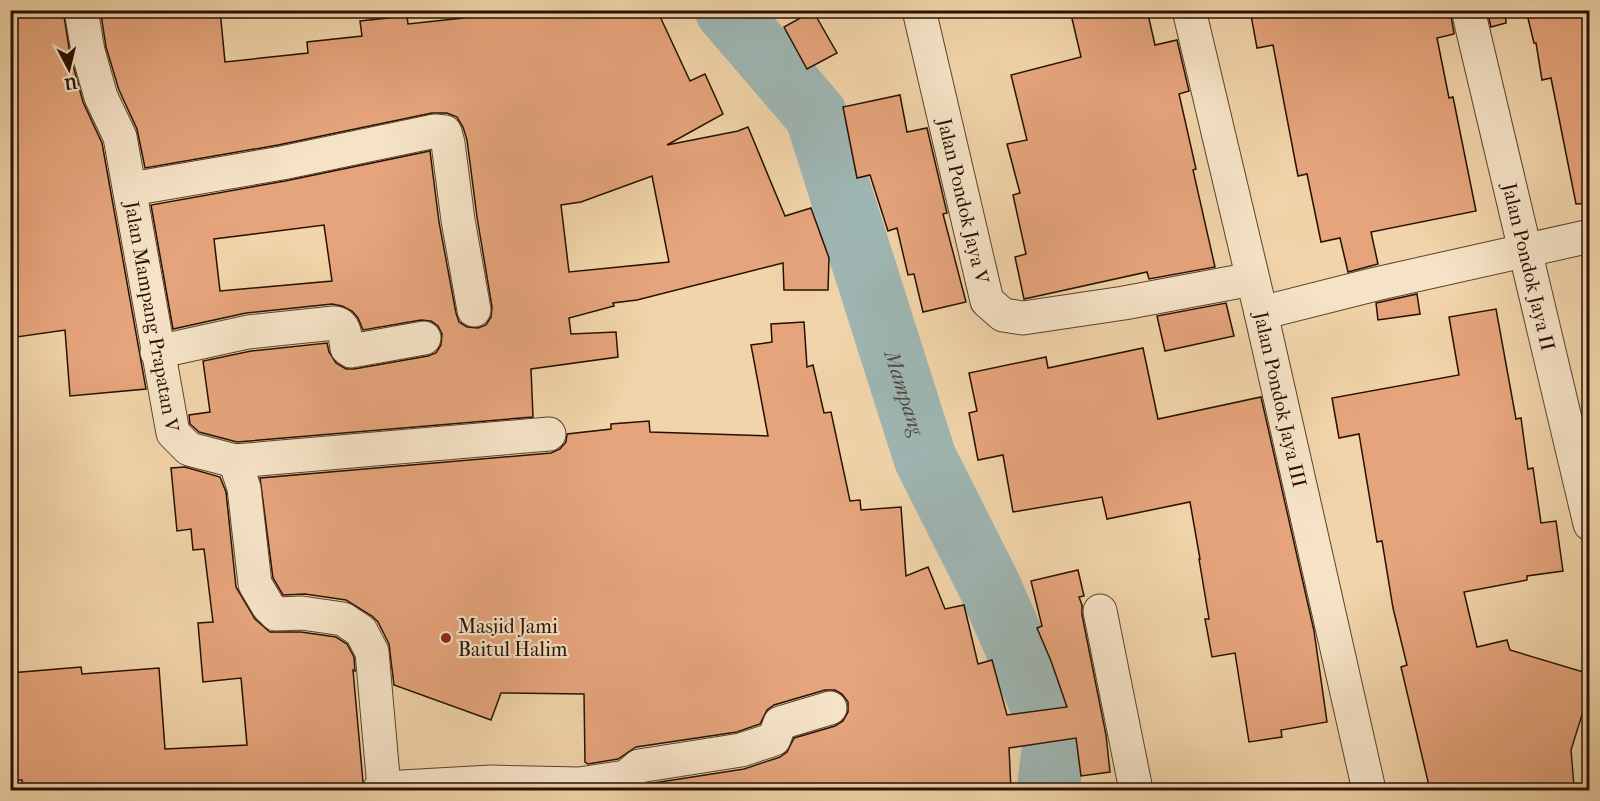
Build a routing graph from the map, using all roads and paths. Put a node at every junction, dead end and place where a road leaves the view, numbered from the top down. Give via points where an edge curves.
1 (81, 10) edge
2 (919, 10) edge
3 (1188, 10) edge
4 (1468, 10) edge
5 (131, 189) junction
6 (1590, 236) edge
7 (1524, 250) junction
8 (1252, 279) junction
9 (474, 310) dead end
10 (1261, 313) junction
11 (424, 338) dead end
12 (157, 352) junction
13 (549, 434) dead end
14 (235, 461) junction
15 (1590, 524) edge
16 (1100, 611) dead end
17 (830, 708) dead end
18 (580, 787) edge
19 (381, 789) edge
20 (1136, 790) edge
21 (1369, 790) edge

1 - 5 street, Jalan Mampang Prapatan V via 88,51 101,97 120,137
2 - 8 street, Jalan Pondok Jaya V via 987,301 1003,315 1023,318
3 - 8 street, Jalan Pondok Jaya III
4 - 7 street, Jalan Pondok Jaya II
5 - 9 street via 445,132
5 - 12 street, Jalan Mampang Prapatan V
6 - 7 street
7 - 10 street
7 - 15 street, Jalan Pondok Jaya II
8 - 10 street, Jalan Pondok Jaya III
10 - 21 street, Jalan Pondok Jaya III
11 - 12 street via 351,351 343,328 334,323 248,332
12 - 14 street, Jalan Mampang Prapatan V via 173,433 189,449
13 - 14 street, Jalan Mampang Prapatan V
14 - 19 street via 244,488 255,584 268,606 276,614 343,619 361,631 372,652
16 - 20 street
17 - 18 street via 780,723 774,739 741,750 639,766 626,777
18 - 19 street via 491,782

